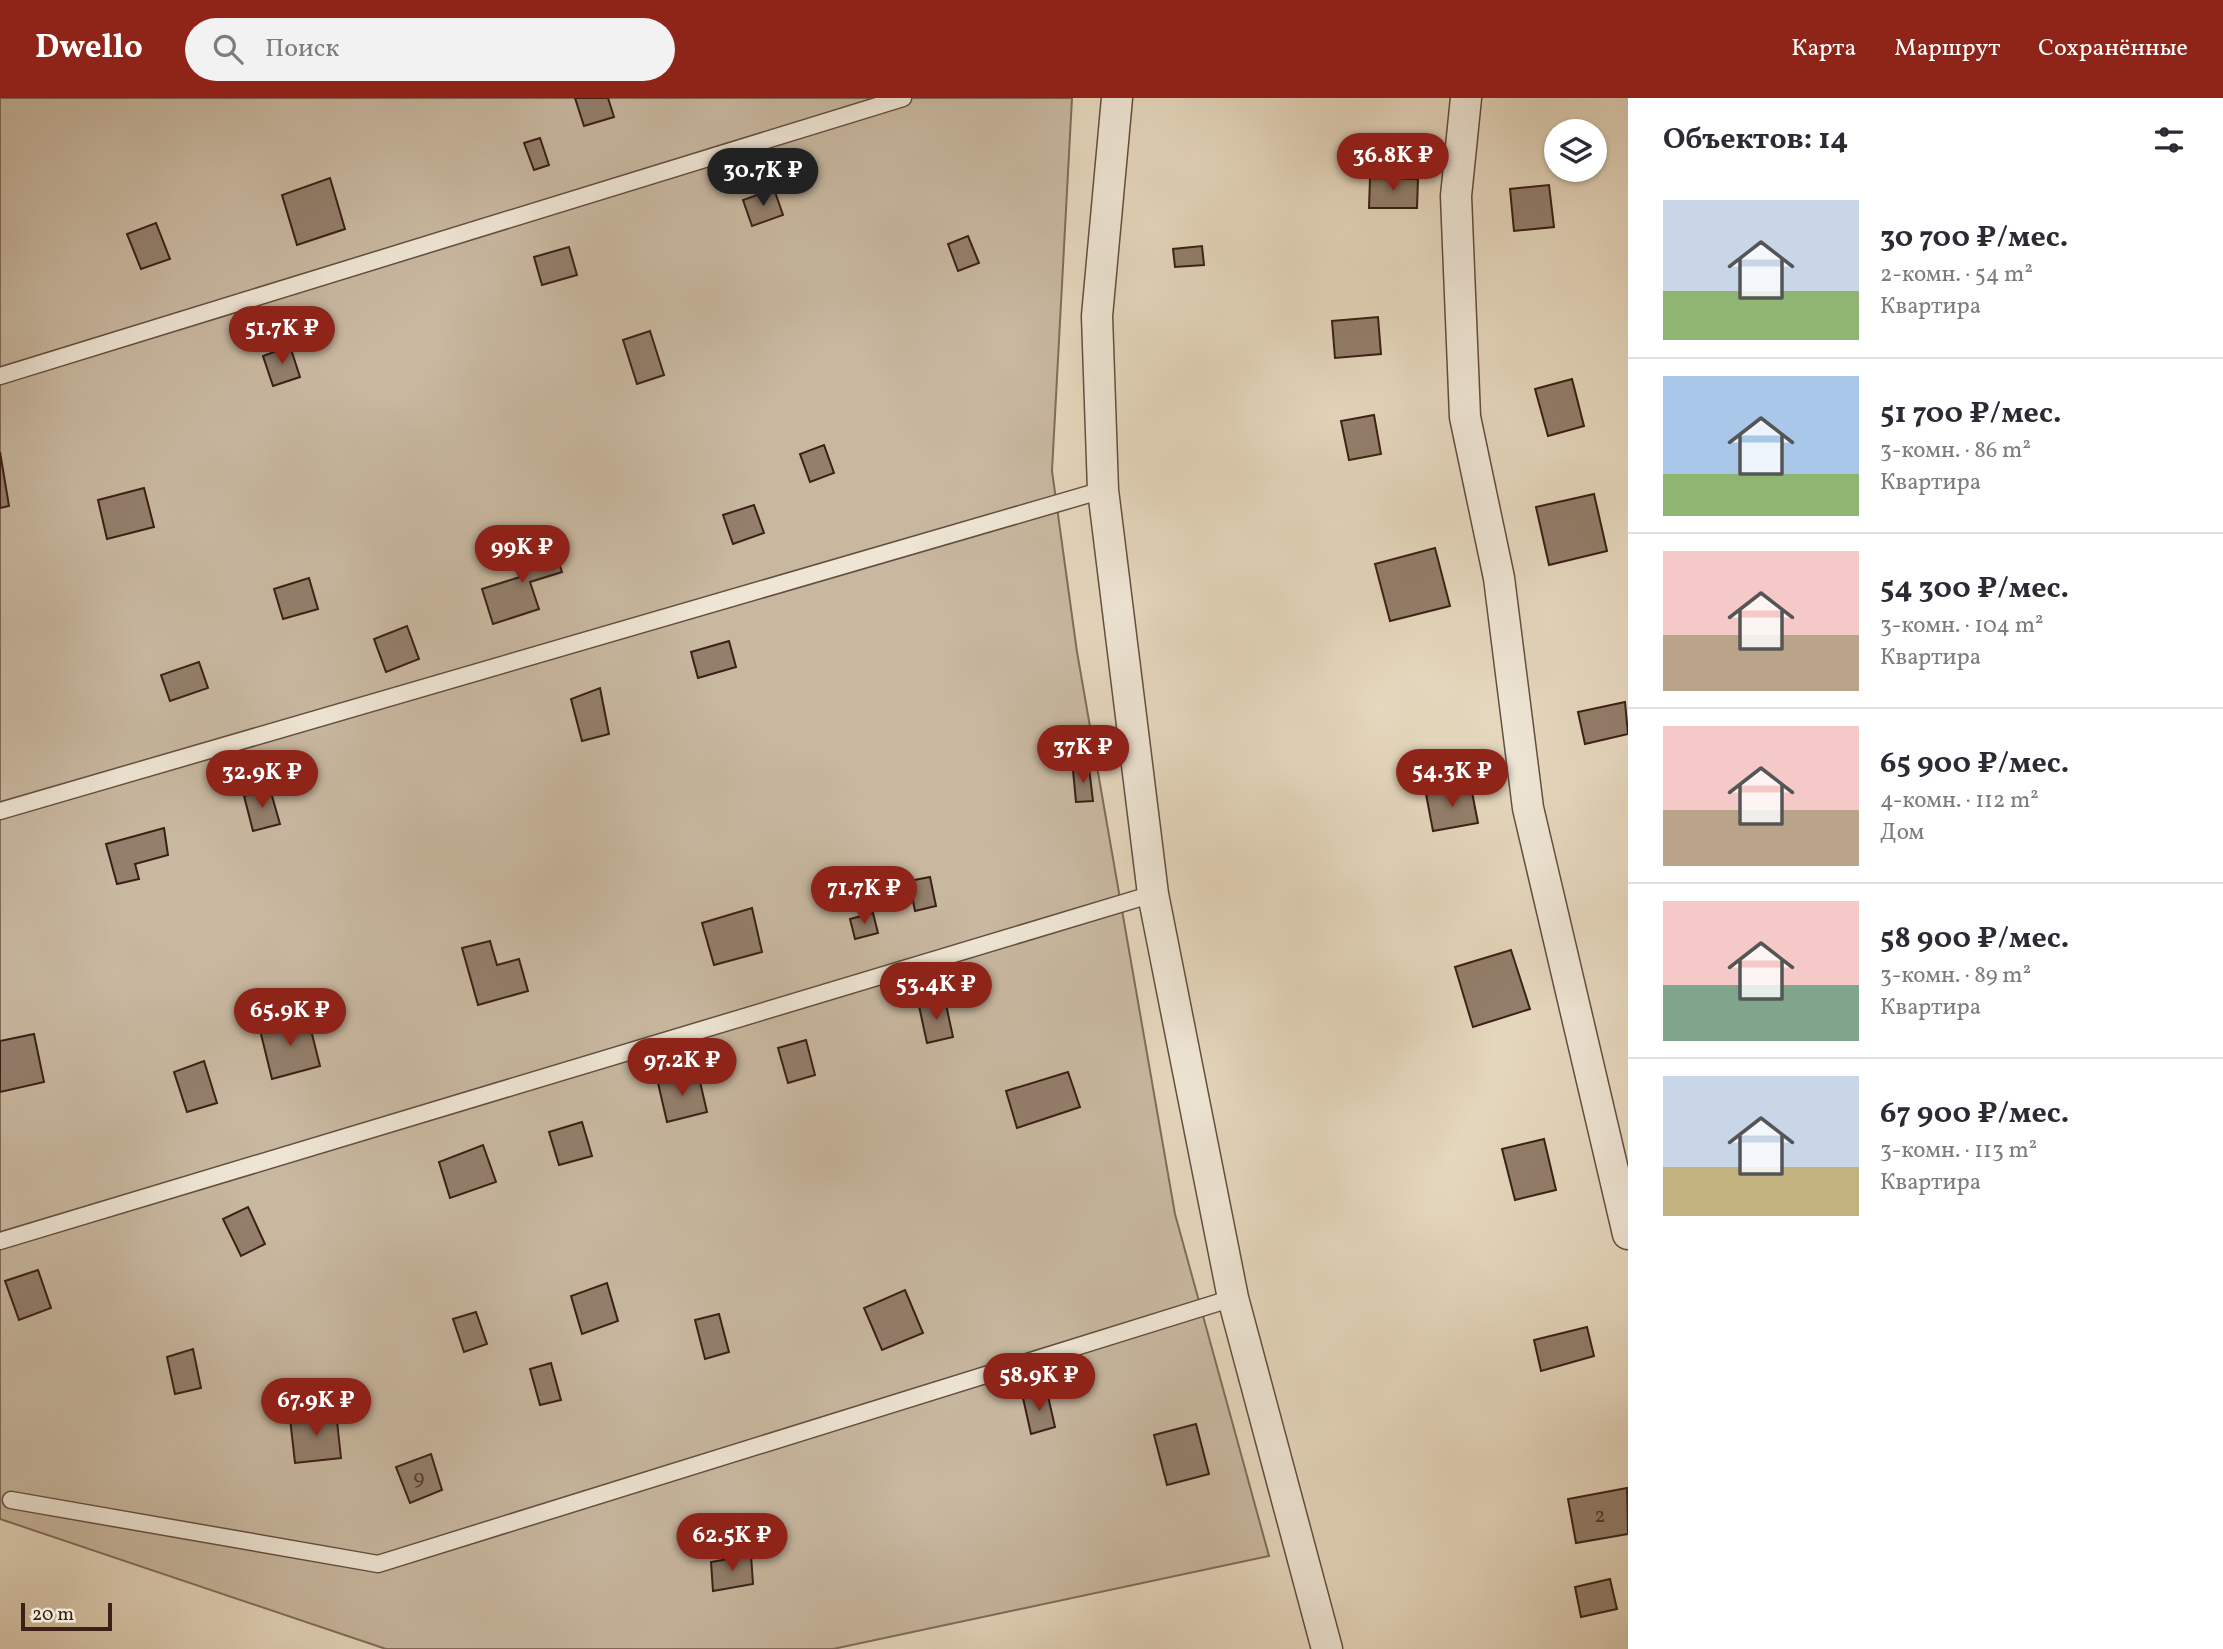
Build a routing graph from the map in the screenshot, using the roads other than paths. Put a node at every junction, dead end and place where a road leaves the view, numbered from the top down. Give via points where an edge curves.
1 (903, 98) edge
2 (1117, 98) edge
3 (1466, 98) edge
4 (0, 376) edge
5 (1103, 490) junction
6 (0, 811) edge
7 (1153, 894) junction
8 (1628, 1234) edge
9 (0, 1241) edge
10 (1233, 1298) junction
11 (11, 1500) dead end
12 (1327, 1649) edge

1 - 4 lane
2 - 5 street via 1097,316
3 - 8 street via 1456,196 1465,417 1499,578 1528,808
5 - 6 lane
5 - 7 street
7 - 9 lane
7 - 10 street
10 - 11 lane via 378,1564
10 - 12 street

